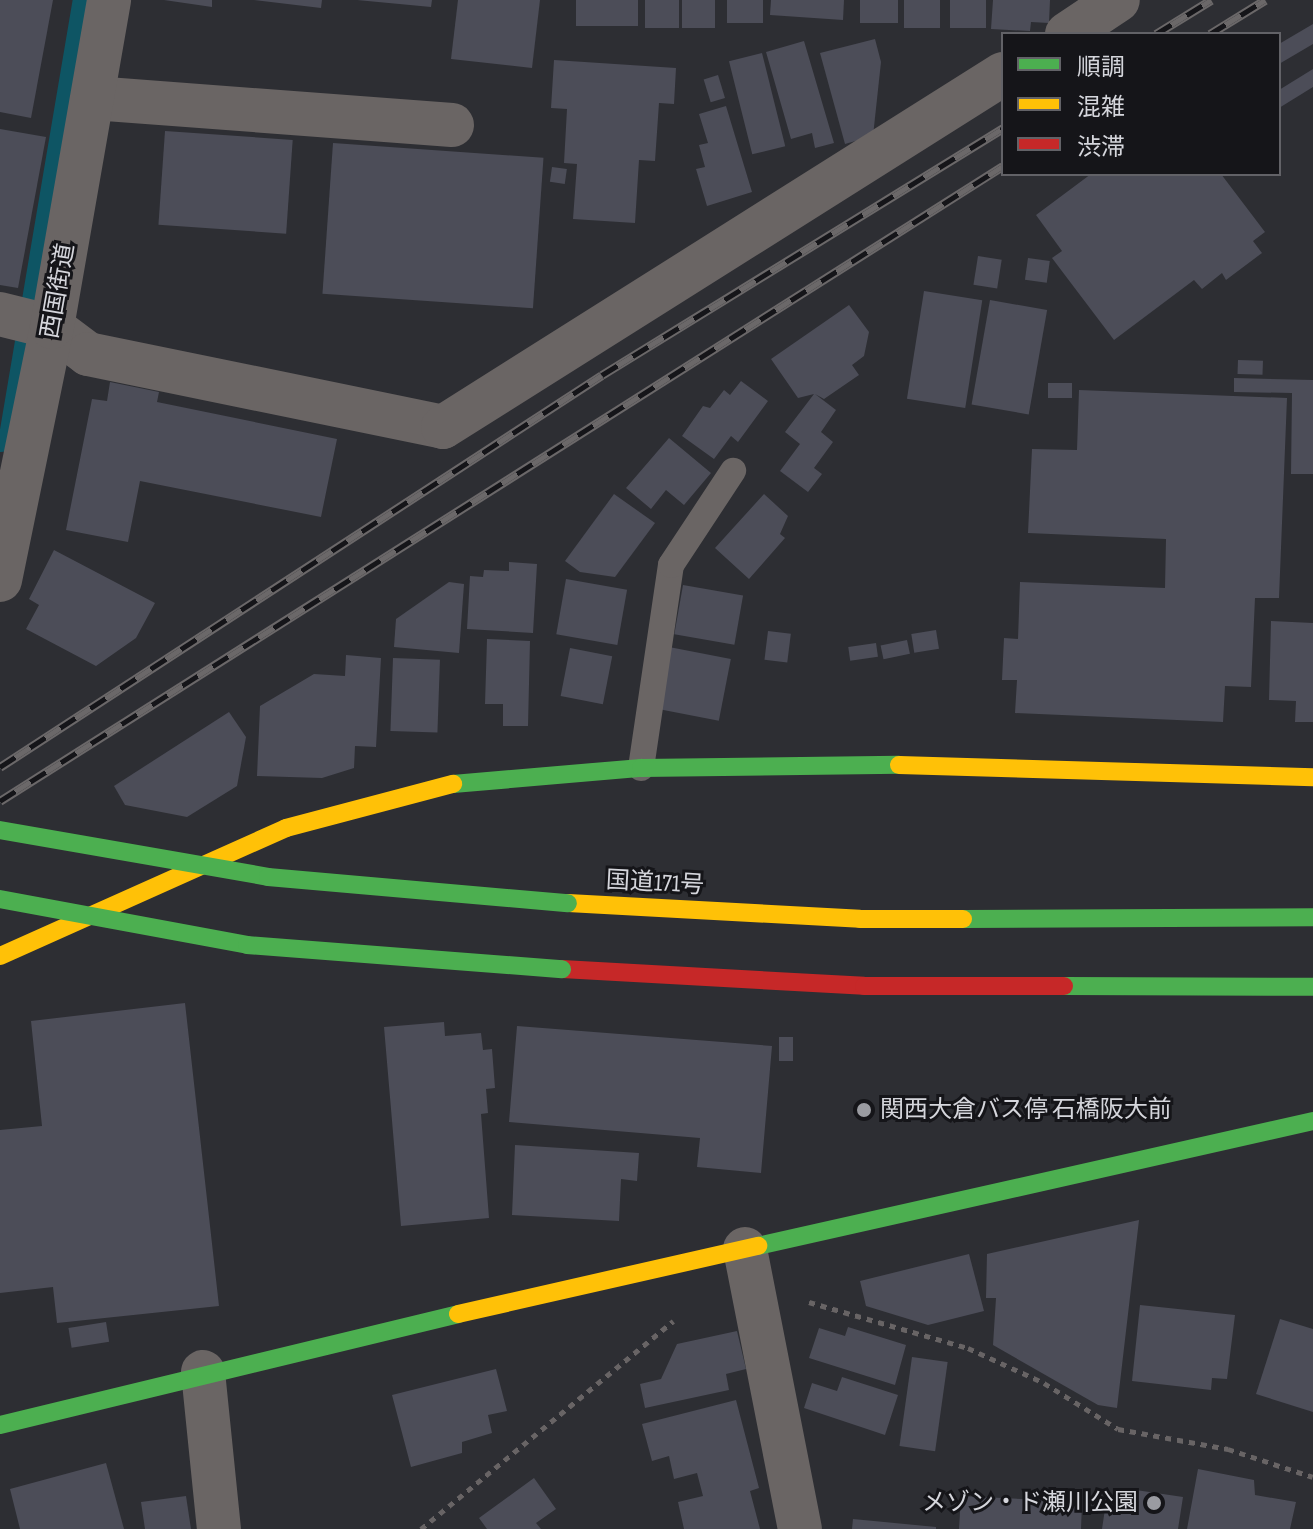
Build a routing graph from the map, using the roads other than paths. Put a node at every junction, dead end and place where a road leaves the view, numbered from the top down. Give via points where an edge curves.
1 (109, 0) edge
2 (1114, 1) edge
3 (1070, 32) edge
4 (1001, 75) edge
5 (93, 98) junction
6 (452, 125) dead end
7 (24, 320) edge
8 (733, 471) dead end
9 (0, 580) edge
10 (641, 768) junction
11 (1313, 777) edge
12 (0, 830) edge
13 (0, 899) edge
14 (1313, 917) edge
15 (0, 956) edge
16 (1313, 987) edge
17 (1313, 1121) edge
18 (745, 1249) junction
19 (203, 1372) junction
20 (0, 1425) edge
21 (219, 1529) edge
22 (800, 1529) edge

1 - 5 street, 西国街道
2 - 3 street
4 - 7 street via 443,427 88,354
5 - 6 street
5 - 7 street, 西国街道
7 - 9 street, 西国街道
8 - 10 lane via 671,565
10 - 11 highway via 995,764
10 - 15 highway via 474,779 286,828
12 - 14 highway, 国道171号, bridge via 268,877 568,903 860,919
13 - 16 highway, bridge via 247,945 562,969 864,986
17 - 18 highway
18 - 19 highway
18 - 22 street
19 - 20 highway
19 - 21 street

